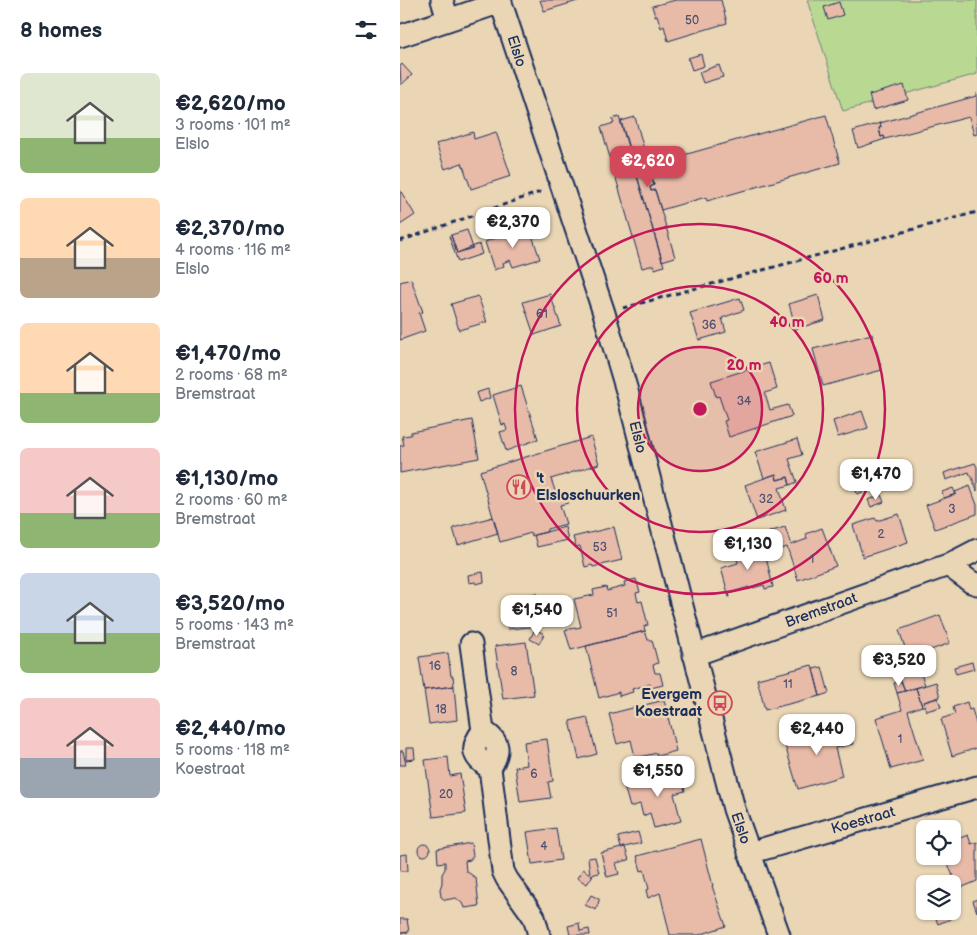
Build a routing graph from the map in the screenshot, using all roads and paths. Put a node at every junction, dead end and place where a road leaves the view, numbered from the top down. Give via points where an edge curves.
1 (501, 1) edge
2 (445, 10) edge
3 (400, 36) edge
4 (560, 185) junction
5 (977, 212) edge
6 (400, 241) edge
7 (604, 314) junction
8 (977, 550) edge
9 (948, 564) junction
10 (977, 584) edge
11 (471, 644) dead end
12 (694, 655) junction
13 (977, 786) edge
14 (749, 853) junction
15 (539, 935) edge
16 (779, 935) edge

1 - 2 street
1 - 4 street, Elslo
2 - 3 street
4 - 6 path
4 - 7 street, Elslo
5 - 7 path
7 - 12 street, Elslo via 627,391
8 - 9 street, Bremstraat
9 - 10 street
9 - 12 street, Bremstraat
11 - 15 street via 483,732 476,740 475,755 490,768 503,870 534,916
12 - 14 street, Elslo via 734,809
13 - 14 street, Koestraat
14 - 16 street, Elslo

